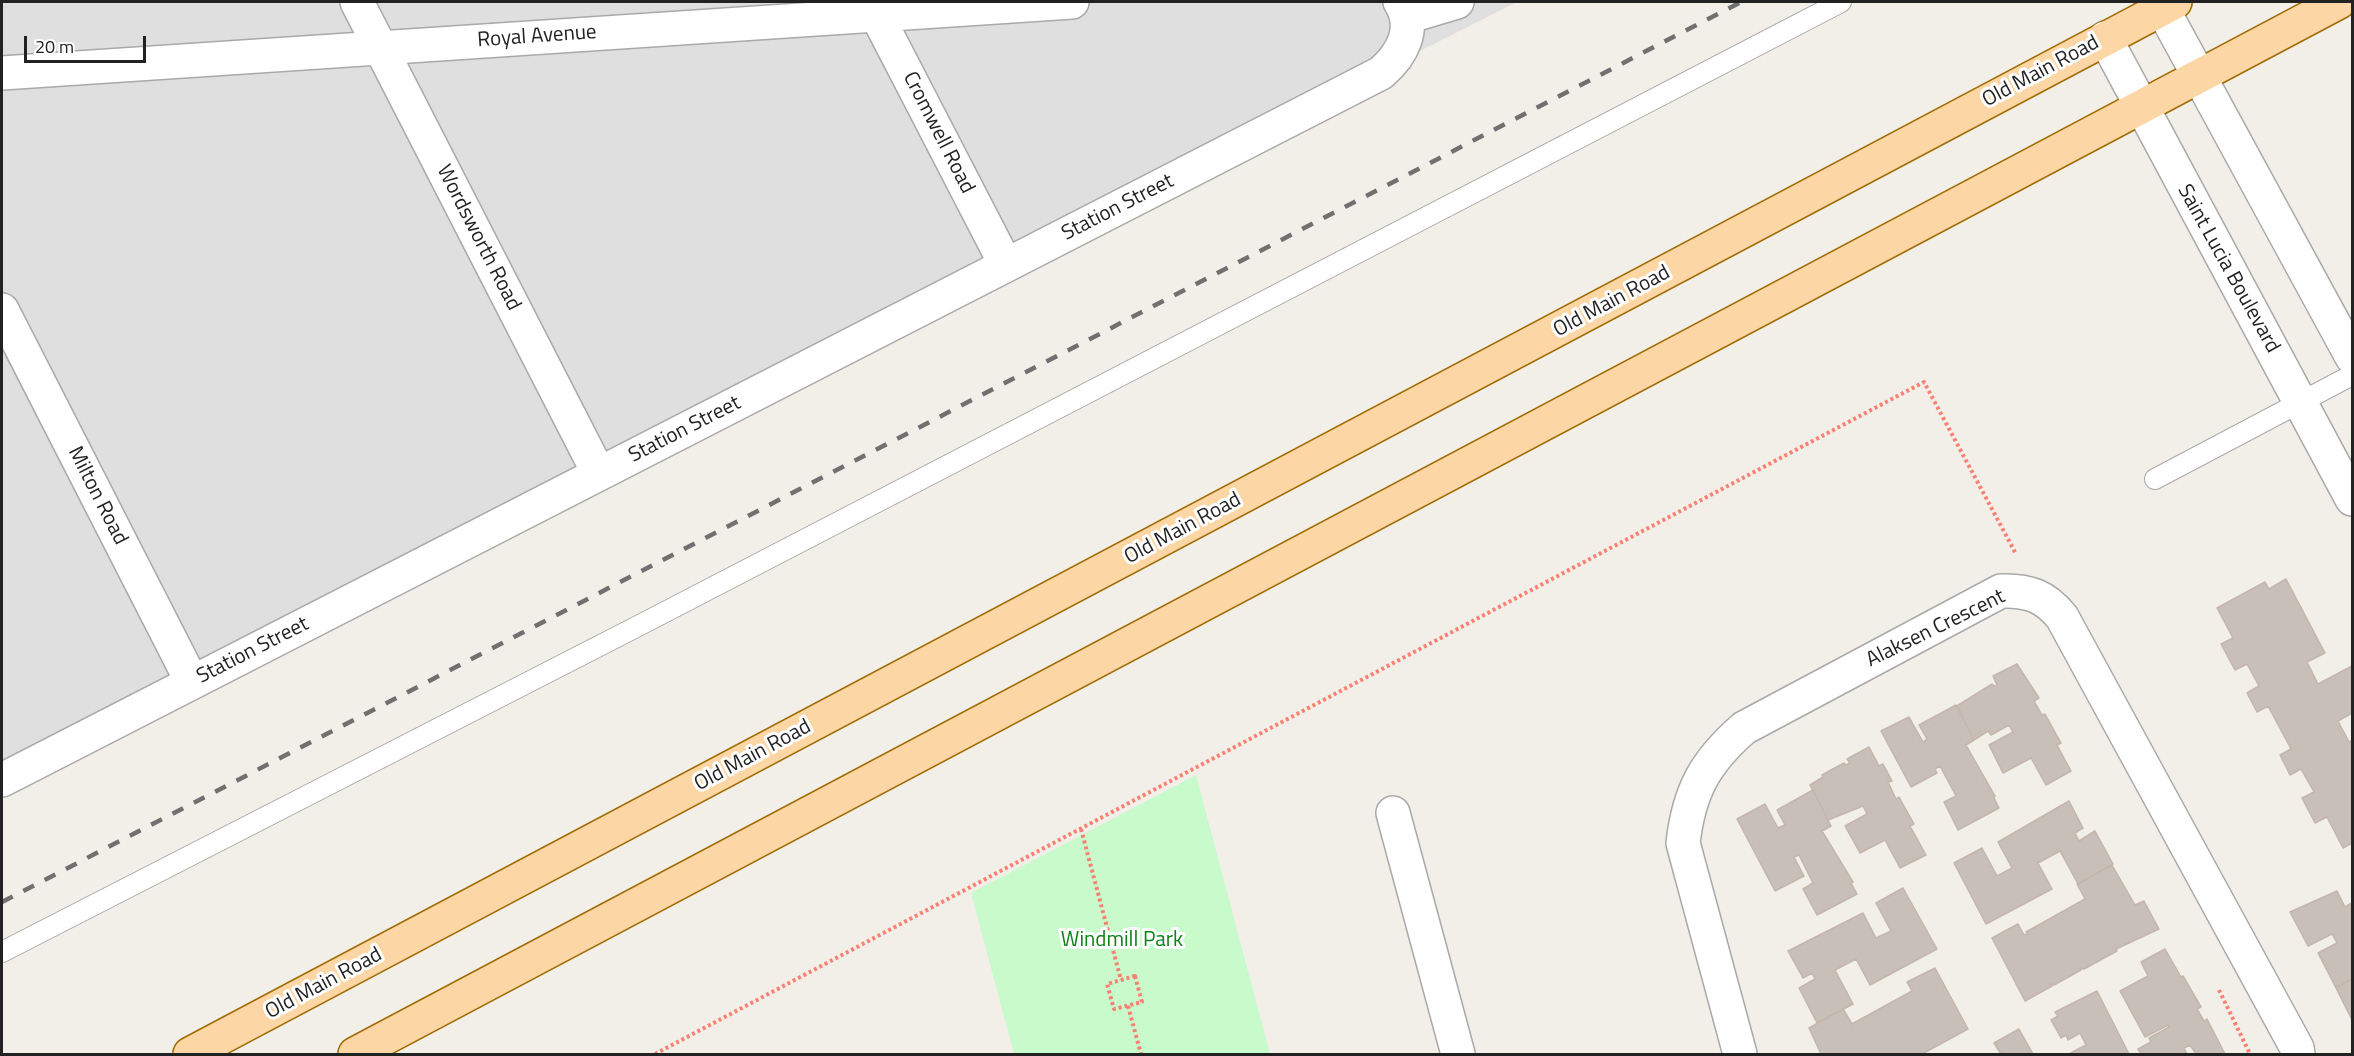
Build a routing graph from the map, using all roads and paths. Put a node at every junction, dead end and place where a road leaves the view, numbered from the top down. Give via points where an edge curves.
1 (357, 2) edge
2 (1072, 2) edge
3 (1457, 2) edge
4 (1841, 2) edge
5 (2339, 2) edge
6 (2169, 5) edge
7 (874, 8) edge
8 (1404, 9) edge
9 (2105, 38) junction
10 (381, 47) junction
11 (2, 73) edge
12 (2198, 76) junction
13 (2140, 106) junction
14 (1006, 265) junction
15 (2, 310) edge
16 (2352, 357) edge
17 (2352, 375) edge
18 (2300, 403) junction
19 (599, 474) junction
20 (2155, 479) dead end
21 (2352, 499) edge
22 (1612, 548) dead end
23 (192, 682) junction
24 (2, 780) edge
25 (1393, 813) dead end
26 (1081, 829) junction
27 (2, 952) edge
28 (1121, 980) junction
29 (1128, 1006) junction
30 (190, 1054) edge
31 (355, 1054) edge
32 (655, 1054) edge
33 (1141, 1054) edge
34 (1458, 1054) edge
35 (1740, 1054) edge
36 (2298, 1054) edge

1 - 10 street, Wordsworth Road
2 - 7 street, Royal Avenue
3 - 8 street
4 - 27 lane
5 - 12 main road
6 - 9 main road, Old Main Road
6 - 12 street
7 - 10 street, Royal Avenue
7 - 14 street, Cromwell Road
8 - 14 street, Station Street via 1405,42 1381,73
9 - 13 street, Saint Lucia Boulevard
9 - 30 main road, Old Main Road
10 - 11 street, Royal Avenue
10 - 19 street, Wordsworth Road
12 - 13 main road
12 - 16 street
13 - 18 street, Saint Lucia Boulevard
13 - 31 main road
14 - 19 street, Station Street
15 - 23 street, Milton Road
17 - 18 lane
18 - 20 lane
18 - 21 street, Saint Lucia Boulevard
19 - 23 street, Station Street
22 - 26 path
23 - 24 street, Station Street
25 - 34 street
26 - 28 path
26 - 32 path
28 - 29 path via 1107,984 1114,1010
28 - 29 path via 1135,976 1142,1002
29 - 33 path
35 - 36 street, Alaksen Crescent via 1683,843 1686,814 1701,779 1718,751 1744,728 2001,591 2019,590 2050,602 2062,617

